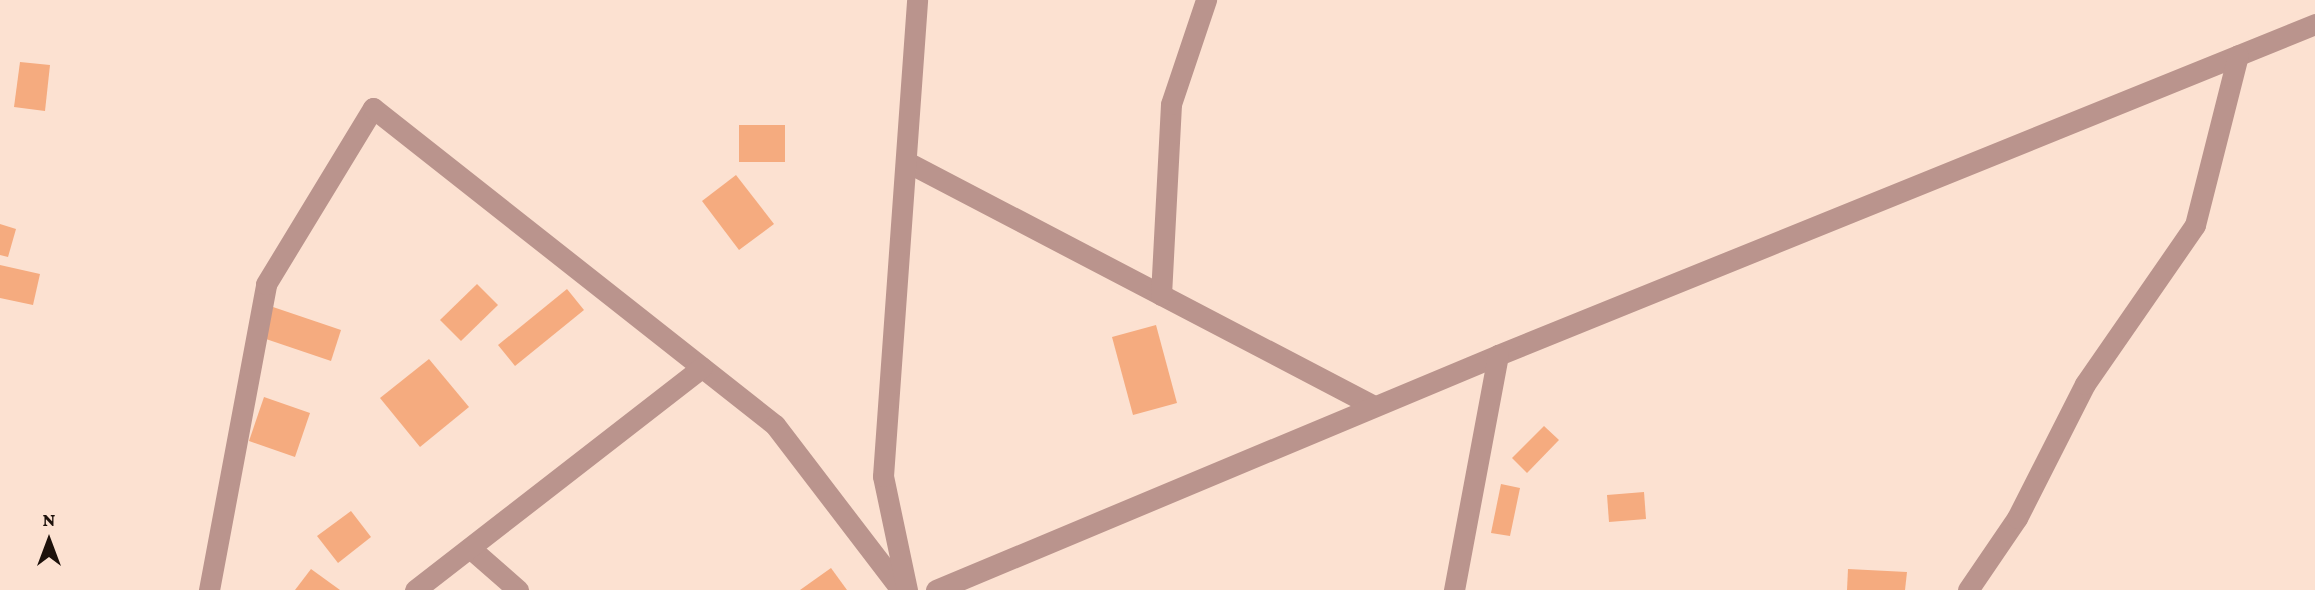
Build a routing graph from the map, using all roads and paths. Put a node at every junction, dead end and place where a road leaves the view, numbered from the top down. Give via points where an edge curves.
1 (917, 0) edge
2 (1206, 0) edge
3 (2315, 24) edge
4 (2238, 55) junction
5 (907, 162) junction
6 (1161, 295) junction
7 (1497, 355) junction
8 (702, 368) junction
9 (1374, 406) junction
10 (470, 548) junction
11 (209, 590) edge
12 (415, 590) edge
13 (518, 590) edge
14 (901, 590) edge
15 (907, 590) edge
16 (936, 590) edge
17 (1454, 590) edge
18 (1968, 590) edge

1 - 5 street
2 - 6 street via 1171,104
3 - 4 street
4 - 7 street
4 - 18 street via 2195,225 2085,384 2017,518
5 - 6 street
5 - 15 street via 883,476
6 - 9 street
7 - 9 street
7 - 17 street
8 - 10 street
8 - 11 street via 373,108 266,284
8 - 14 street via 775,425
9 - 16 street
10 - 12 street
10 - 13 street

